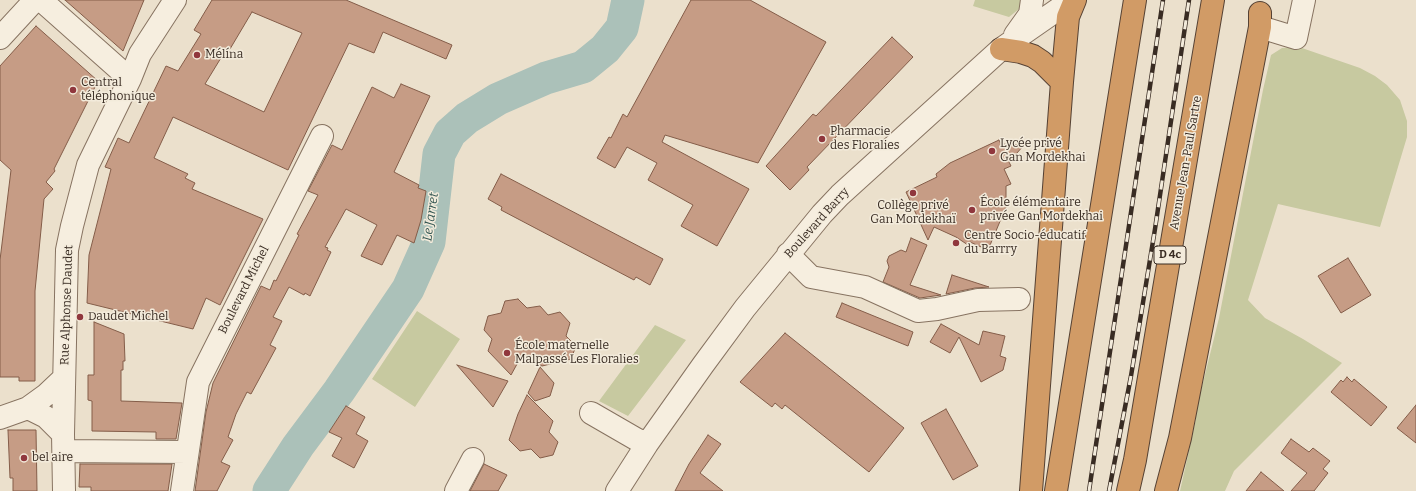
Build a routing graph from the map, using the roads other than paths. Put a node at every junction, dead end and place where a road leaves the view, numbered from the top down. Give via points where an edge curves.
1 (35, 0) edge
2 (41, 0) edge
3 (175, 0) edge
4 (1066, 0) edge
5 (1075, 0) edge
6 (1304, 0) edge
7 (1135, 4) edge
8 (1035, 5) edge
9 (1212, 9) edge
10 (1261, 13) edge
11 (0, 38) edge
12 (1005, 46) junction
13 (130, 80) junction
14 (1062, 82) junction
15 (322, 136) dead end
16 (788, 254) junction
17 (1019, 299) dead end
18 (64, 378) junction
19 (28, 408) junction
20 (591, 413) dead end
21 (0, 418) edge
22 (64, 442) junction
23 (648, 444) junction
24 (187, 452) junction
25 (473, 459) dead end
26 (64, 491) edge
27 (182, 491) edge
28 (456, 491) edge
29 (617, 491) edge
30 (1031, 491) edge
31 (1056, 491) edge
32 (1128, 491) edge
33 (1166, 491) edge

1 - 11 street
2 - 13 street
3 - 13 street, Rue Alphonse Daudet via 140,54
4 - 12 street, Boulevard Barry via 1060,8
5 - 14 highway via 1068,18
6 - 10 street via 1296,38
7 - 31 highway
8 - 12 street
9 - 32 highway, Avenue Jean-Paul Sartre / D 4c
10 - 33 highway via 1180,438
12 - 14 highway via 1033,56
12 - 16 street, Boulevard Barry via 840,195
13 - 18 street, Rue Alphonse Daudet via 88,165 67,250
14 - 30 highway
15 - 24 street, Boulevard Michel via 198,382
16 - 17 street via 811,278 865,287 918,312 978,300
16 - 23 street, Boulevard Barry via 741,314
18 - 19 street
18 - 22 street, Rue Alphonse Daudet
19 - 21 street
19 - 22 street via 46,418
20 - 23 street via 636,440
22 - 24 street
22 - 26 street, Rue Alphonse Daudet
23 - 29 street, Boulevard Barry
24 - 27 street, Boulevard Michel
25 - 28 street

